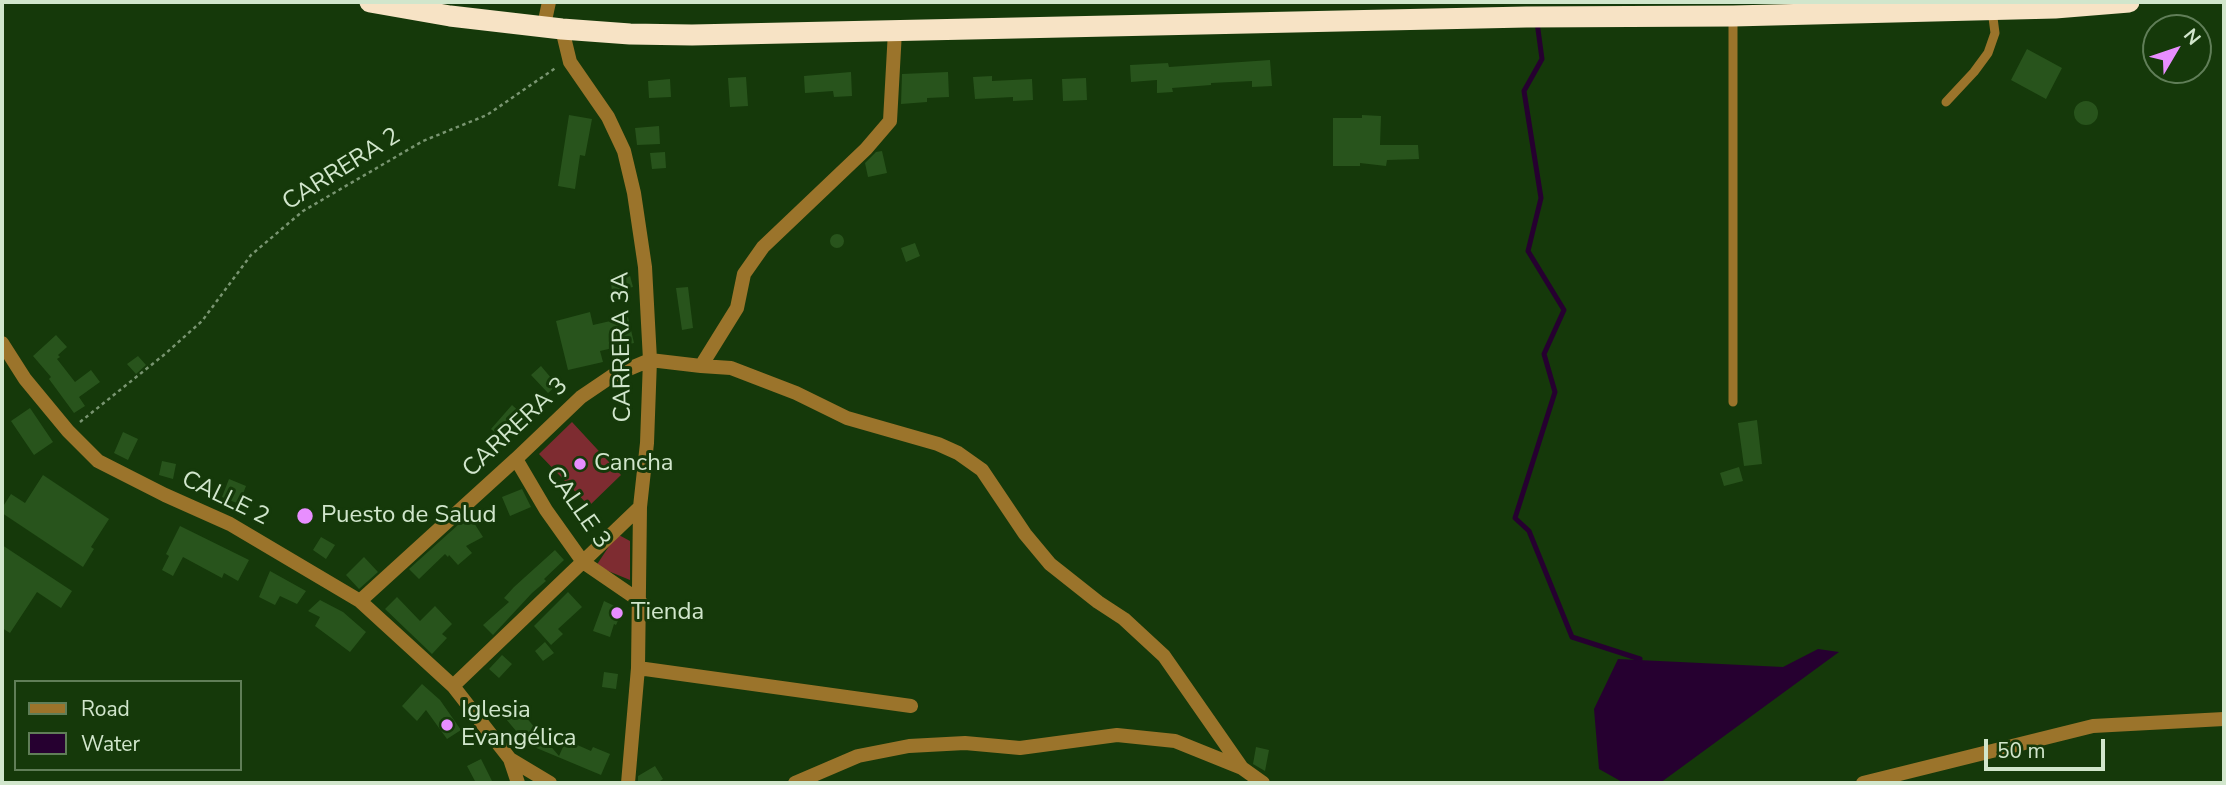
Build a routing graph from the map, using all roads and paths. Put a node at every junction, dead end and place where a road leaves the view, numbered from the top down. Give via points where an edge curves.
1 (370, 2) edge
2 (548, 2) edge
3 (2129, 2) edge
4 (1992, 10) junction
5 (1733, 16) junction
6 (553, 27) junction
7 (895, 31) junction
8 (570, 62) junction
9 (1946, 102) dead end
10 (2, 343) edge
11 (650, 360) junction
12 (701, 366) junction
13 (1733, 402) dead end
14 (68, 432) junction
15 (516, 459) junction
16 (640, 507) junction
17 (583, 562) junction
18 (360, 601) junction
19 (640, 601) junction
20 (638, 668) junction
21 (453, 685) junction
22 (911, 706) dead end
23 (2224, 719) edge
24 (510, 759) junction
25 (1242, 768) junction
26 (518, 783) edge
27 (550, 783) edge
28 (628, 783) edge
29 (795, 783) edge
30 (1263, 783) edge
31 (1863, 783) edge

1 - 6 highway
2 - 6 street
3 - 4 highway
4 - 5 highway
4 - 9 lane via 1995,33 1988,53
5 - 7 highway
5 - 13 lane
6 - 7 highway via 692,35
6 - 8 street, CARRERA 3A
7 - 12 street via 890,121 763,247 744,274 737,308
8 - 11 street, CARRERA 3A via 608,117 626,162 645,267
8 - 14 path, CARRERA 2 via 487,115 423,141 303,211 251,255 202,321
10 - 14 street, CALLE 2
11 - 12 street
11 - 15 street, CARRERA 3 via 612,376 581,397
11 - 16 street, CARRERA 3A via 648,443
12 - 25 street via 731,368 847,418 937,444 982,470 1050,564 1124,619 1164,656
14 - 18 street, CALLE 2 via 98,461 230,524
15 - 17 street, CALLE 3
15 - 18 street, CARRERA 3
16 - 17 street
16 - 19 street, CARRERA 3A
17 - 19 street, CALLE 3
17 - 21 street
18 - 21 street, CALLE 2
19 - 20 street, CARRERA 3A
20 - 22 street
20 - 28 street, CARRERA 3A
21 - 24 street, CALLE 2
23 - 31 street via 2094,726
24 - 26 street, CALLE 2
24 - 27 street
25 - 29 street via 1175,741 1116,735 1020,748 965,743 909,746 858,755
25 - 30 street

